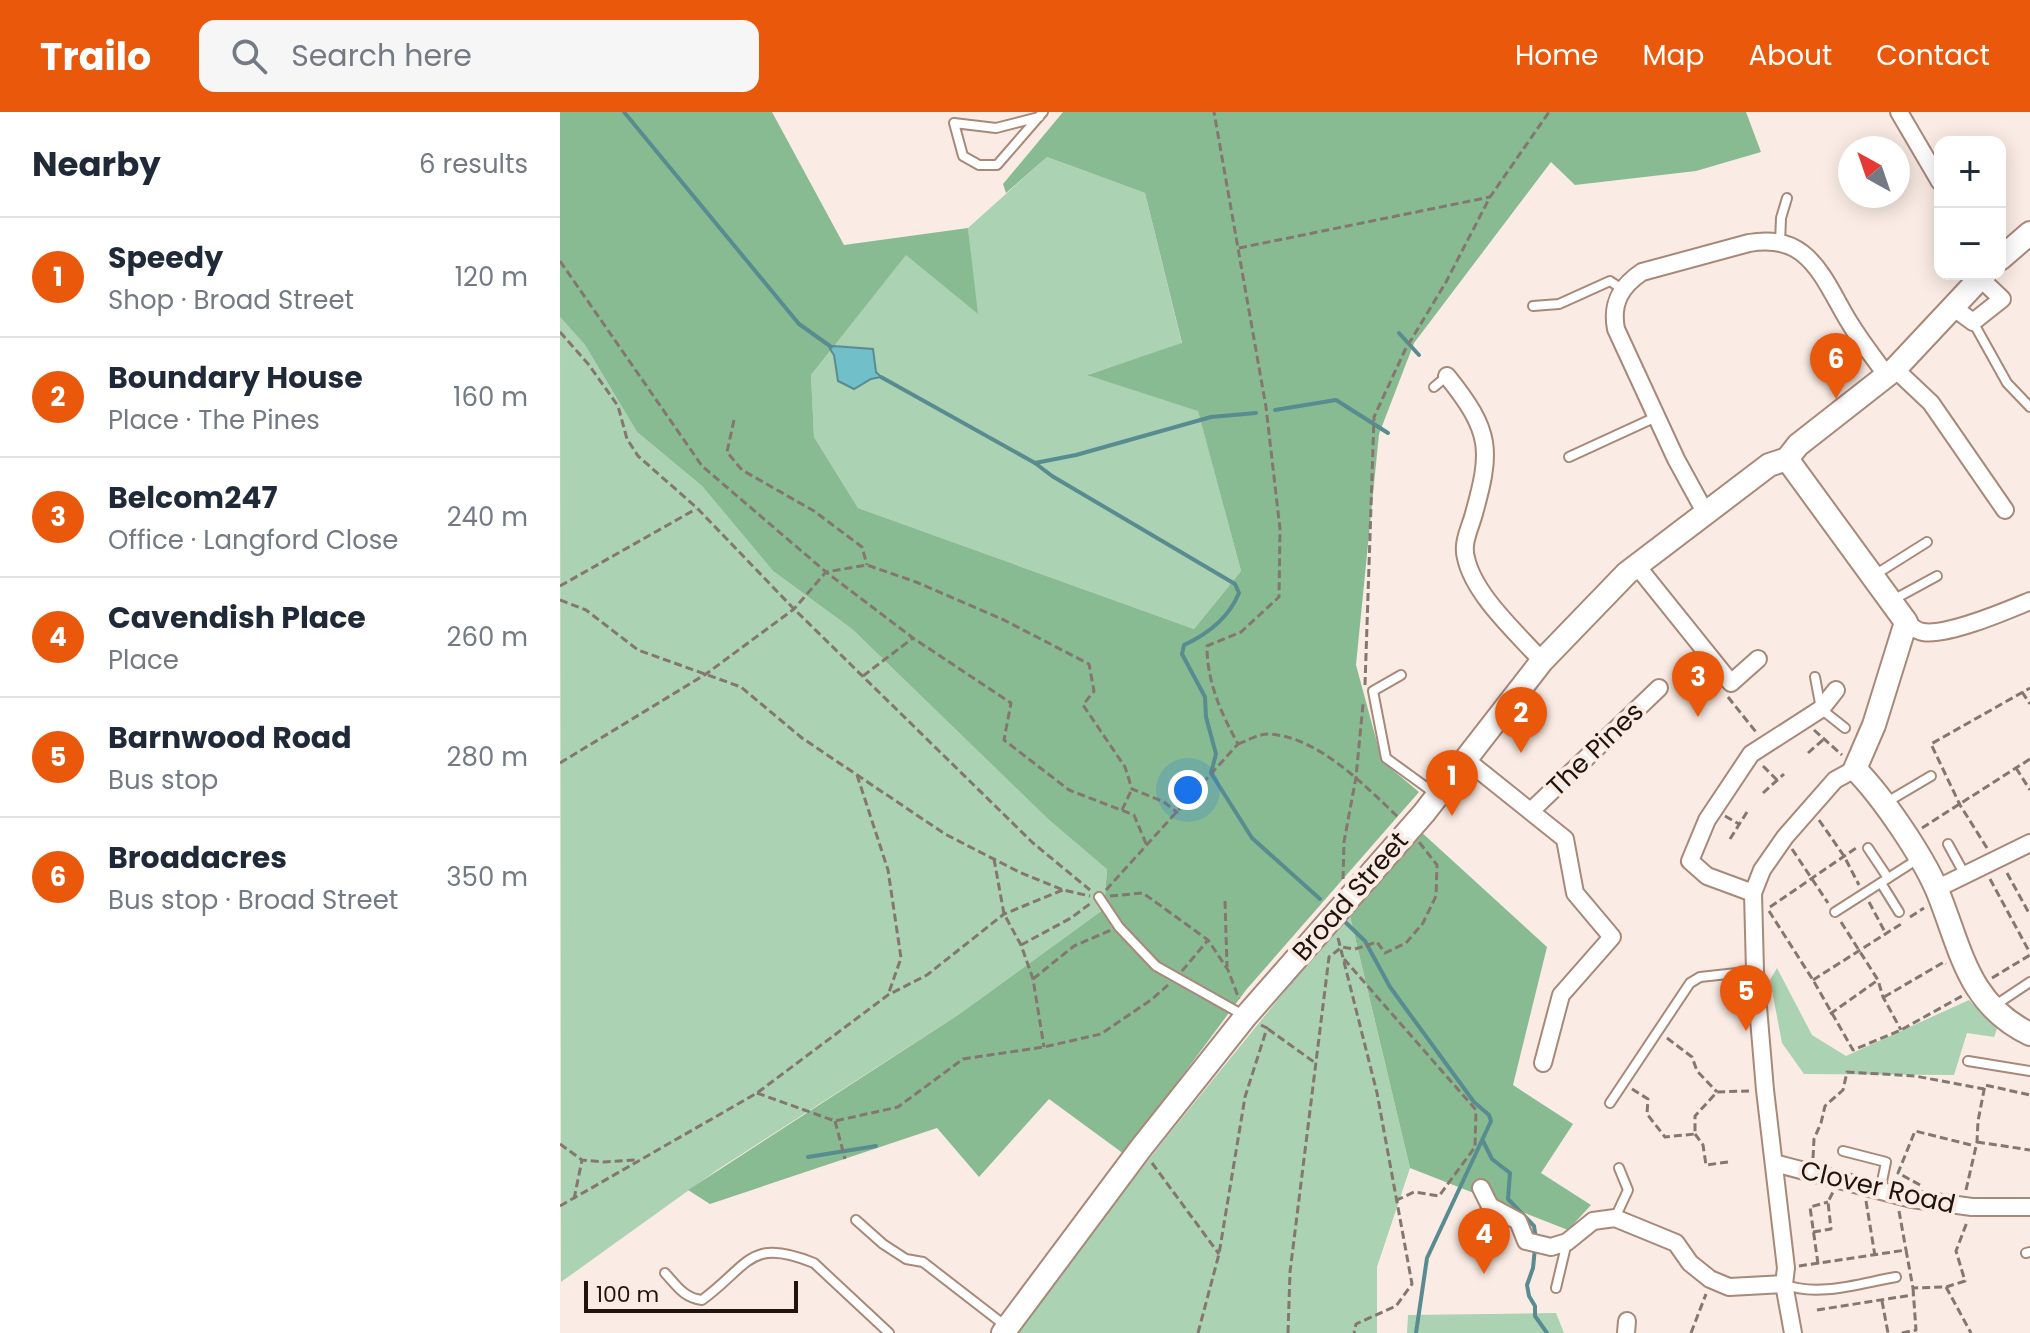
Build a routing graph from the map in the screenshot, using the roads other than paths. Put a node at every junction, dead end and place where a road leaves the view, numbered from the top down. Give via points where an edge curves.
1 (1899, 112) edge
2 (1041, 114) edge
3 (1934, 172) edge
4 (1787, 198) dead end
5 (2030, 233) edge
6 (1780, 243) junction
7 (2006, 254) edge
8 (1978, 280) edge
9 (1985, 280) edge
10 (1622, 289) junction
11 (1533, 306) dead end
12 (1954, 308) junction
13 (1973, 322) junction
14 (1891, 372) junction
15 (1441, 381) dead end
16 (2030, 407) edge
17 (1656, 417) junction
18 (1569, 457) dead end
19 (1787, 459) junction
20 (2005, 510) dead end
21 (1705, 512) junction
22 (1927, 542) dead end
23 (1637, 566) junction
24 (1872, 576) junction
25 (1937, 576) dead end
26 (1891, 601) junction
27 (2030, 601) edge
28 (1906, 622) junction
29 (1758, 659) dead end
30 (1542, 661) junction
31 (1401, 675) dead end
32 (1815, 677) dead end
33 (1659, 688) dead end
34 (1836, 690) dead end
35 (1821, 709) junction
36 (1845, 728) dead end
37 (1465, 759) junction
38 (1855, 769) junction
39 (1931, 776) dead end
40 (1438, 796) junction
41 (1885, 803) junction
42 (1532, 810) junction
43 (2030, 843) edge
44 (1948, 844) dead end
45 (1868, 848) dead end
46 (1919, 859) junction
47 (1965, 876) junction
48 (1884, 880) junction
49 (1936, 889) junction
50 (1753, 893) junction
51 (1099, 897) road end
52 (1835, 912) road end
53 (1899, 912) dead end
54 (1755, 971) junction
55 (2030, 982) edge
56 (1992, 1008) junction
57 (1246, 1016) junction
58 (2030, 1034) edge
59 (2030, 1059) edge
60 (1968, 1061) dead end
61 (1543, 1063) dead end
62 (2028, 1070) edge
63 (1610, 1103) dead end
64 (1843, 1151) dead end
65 (1774, 1163) junction
66 (1619, 1168) dead end
67 (1481, 1188) dead end
68 (1880, 1191) junction
69 (2030, 1207) edge
70 (1615, 1218) junction
71 (856, 1220) dead end
72 (1559, 1244) junction
73 (665, 1273) dead end
74 (1785, 1276) junction
75 (1896, 1277) dead end
76 (1556, 1288) dead end
77 (1005, 1330) edge
78 (889, 1333) edge
79 (1793, 1333) edge

1 - 3 street
2 - 2 lane via 996,128 954,123 963,156 979,165 997,165
4 - 6 lane
5 - 7 street
6 - 10 street via 1749,243 1642,272
6 - 14 street via 1810,261 1853,329
8 - 12 street, Broad Street
9 - 13 street via 2002,299
10 - 11 lane via 1610,281 1559,304
10 - 17 street via 1615,308 1616,329
12 - 13 street
12 - 14 street, Broad Street
13 - 16 lane via 2007,383
14 - 19 street, Broad Street
14 - 20 street via 1931,403
15 - 30 street via 1477,417 1487,453 1464,547 1466,560 1480,589
17 - 18 lane
17 - 21 street
19 - 21 street, Broad Street via 1769,465
19 - 24 street
21 - 23 street, Broad Street
22 - 24 lane
23 - 29 street via 1731,683
23 - 30 street, Broad Street
24 - 26 street
25 - 26 lane
26 - 28 street
27 - 28 street via 1933,631 1922,632
28 - 38 street
30 - 37 street, Broad Street
31 - 40 lane via 1373,691 1386,758
32 - 35 lane
33 - 42 street, The Pines
34 - 35 street
35 - 36 lane
35 - 50 street via 1751,754 1707,820 1690,861 1707,876
37 - 40 street, Broad Street
37 - 42 street, The Pines
38 - 41 street
38 - 50 street via 1835,780 1811,805 1762,870
39 - 41 lane
40 - 57 street, Broad Street
41 - 46 street
42 - 61 street, The Pines via 1565,839 1575,893 1612,937 1561,995
43 - 47 street
44 - 47 lane
45 - 48 lane
46 - 48 lane
46 - 49 street
47 - 49 street
48 - 52 lane
48 - 53 lane
49 - 56 street via 1955,944
50 - 54 street via 1760,913
51 - 57 lane via 1156,966
54 - 63 lane via 1700,977 1690,983
54 - 65 street
55 - 56 lane
56 - 58 street
57 - 77 street, Broad Street
59 - 62 lane
60 - 62 lane
64 - 68 lane via 1886,1162
65 - 68 street, Clover Road
65 - 74 street
66 - 70 lane via 1628,1190
67 - 72 street via 1490,1206 1518,1221 1526,1241
68 - 69 street, Clover Road via 1972,1207
70 - 72 street via 1593,1221
70 - 74 street via 1676,1243 1690,1263 1729,1287
71 - 77 lane via 906,1259 923,1262
72 - 76 lane
73 - 78 lane via 683,1294 702,1300 755,1254 801,1257
74 - 75 lane via 1798,1290
74 - 79 street

